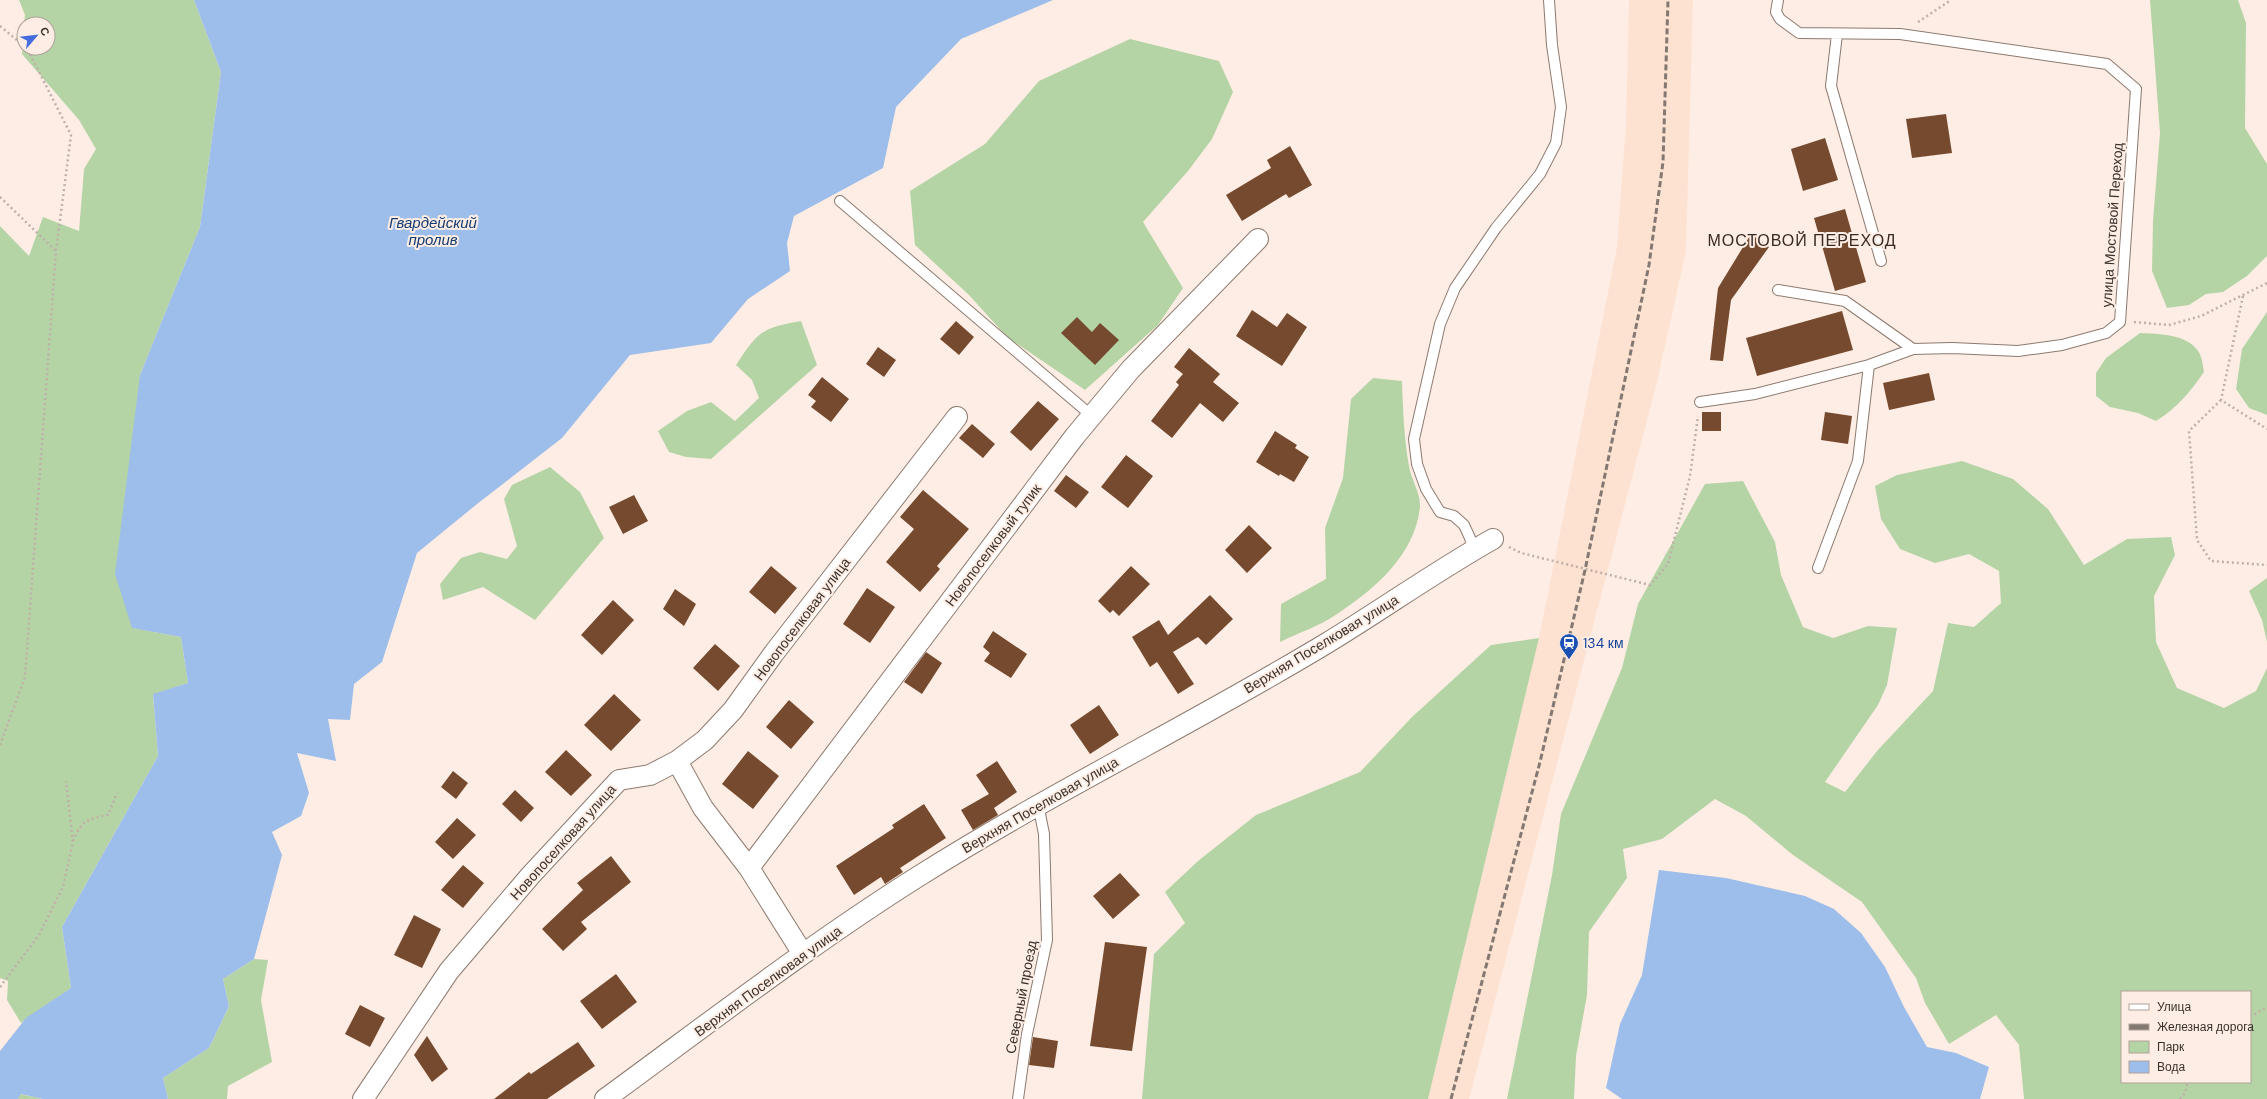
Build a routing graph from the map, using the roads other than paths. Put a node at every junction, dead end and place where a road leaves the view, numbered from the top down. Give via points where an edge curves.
1 (1549, 0) edge
2 (1778, 0) edge
3 (1837, 34) junction
4 (840, 201) dead end
5 (1258, 239) dead end
6 (1881, 261) dead end
7 (1778, 290) dead end
8 (1913, 349) junction
9 (1869, 365) junction
10 (1700, 402) road end
11 (1092, 416) junction
12 (957, 417) dead end
13 (1493, 538) road end
14 (1473, 550) junction
15 (1818, 568) dead end
16 (677, 761) junction
17 (1038, 804) junction
18 (749, 868) junction
19 (803, 954) junction
20 (363, 1099) edge
21 (605, 1099) edge
22 (1018, 1099) edge

1 - 14 lane via 1552,44 1562,107 1556,143 1540,174 1496,228 1455,288 1440,324 1414,438 1417,464 1426,489 1440,512 1454,516 1464,525
2 - 3 lane, улица Мостовой Переход via 1776,12 1780,20 1799,33
3 - 6 lane via 1831,86
3 - 8 lane, улица Мостовой Переход via 1900,34 2107,64 2136,89 2120,322 2106,333 2062,345 2018,351
4 - 11 lane
5 - 11 street, Новопоселковый тупик via 1131,369
7 - 8 lane via 1845,301
8 - 9 lane, улица Мостовой Переход
9 - 10 lane, улица Мостовой Переход via 1755,394
9 - 15 lane via 1858,461
11 - 18 street, Новопоселковый тупик
12 - 16 street, Новопоселковая улица via 774,653 733,710 705,740
13 - 14 street, Верхняя Поселковая улица
14 - 17 street, Верхняя Поселковая улица via 1328,642
16 - 18 street via 703,808
16 - 20 street, Новопоселковая улица via 650,775 619,780 530,876 449,971
17 - 19 street, Верхняя Поселковая улица via 918,877
17 - 22 lane, Северный проезд via 1044,834 1047,940
18 - 19 street
19 - 21 street, Верхняя Поселковая улица

